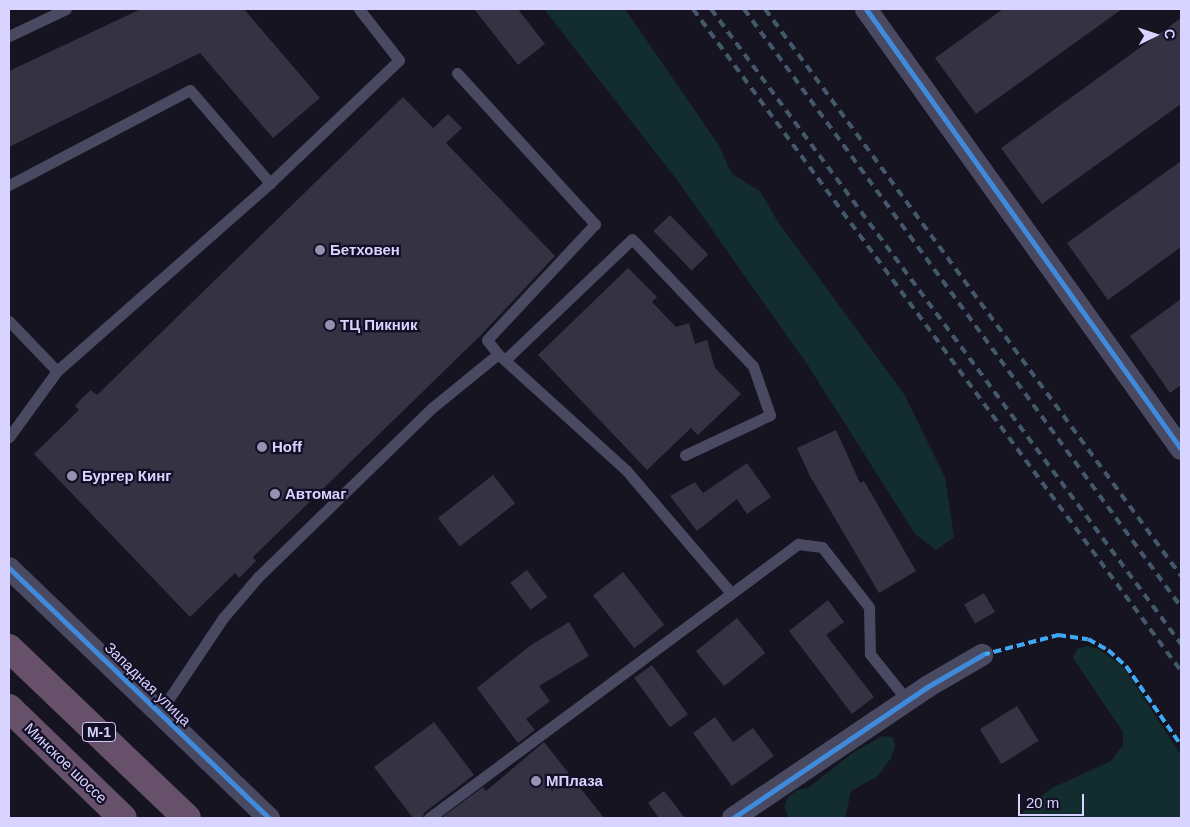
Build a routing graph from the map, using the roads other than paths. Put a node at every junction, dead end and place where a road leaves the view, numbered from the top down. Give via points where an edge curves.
1 (66, 9) edge
2 (359, 9) edge
3 (866, 9) edge
4 (9, 36) edge
5 (458, 73) dead end
6 (270, 183) junction
7 (9, 185) edge
8 (9, 321) edge
9 (502, 357) junction
10 (57, 371) junction
11 (9, 438) edge
12 (1181, 449) edge
13 (685, 455) dead end
14 (9, 568) edge
15 (731, 593) junction
16 (9, 648) edge
17 (982, 655) dead end
18 (907, 700) junction
19 (9, 708) edge
20 (160, 712) junction
21 (740, 816) edge
22 (123, 818) edge
23 (187, 818) edge
24 (269, 818) edge
25 (429, 818) edge

1 - 4 lane
2 - 6 lane via 398,60
3 - 12 street
5 - 9 lane via 595,224 487,340
6 - 7 lane via 190,90
6 - 10 lane
8 - 10 lane
9 - 13 lane via 632,239 753,366 770,415
9 - 15 lane via 626,470
9 - 20 lane via 433,407 258,577 223,618
10 - 11 lane
14 - 20 street, Западная улица
15 - 18 lane via 798,544 822,547 868,607 870,654
15 - 25 lane
16 - 23 highway, М-1
17 - 18 street
18 - 21 street
19 - 22 highway, Минское шоссе
20 - 24 street, Западная улица

